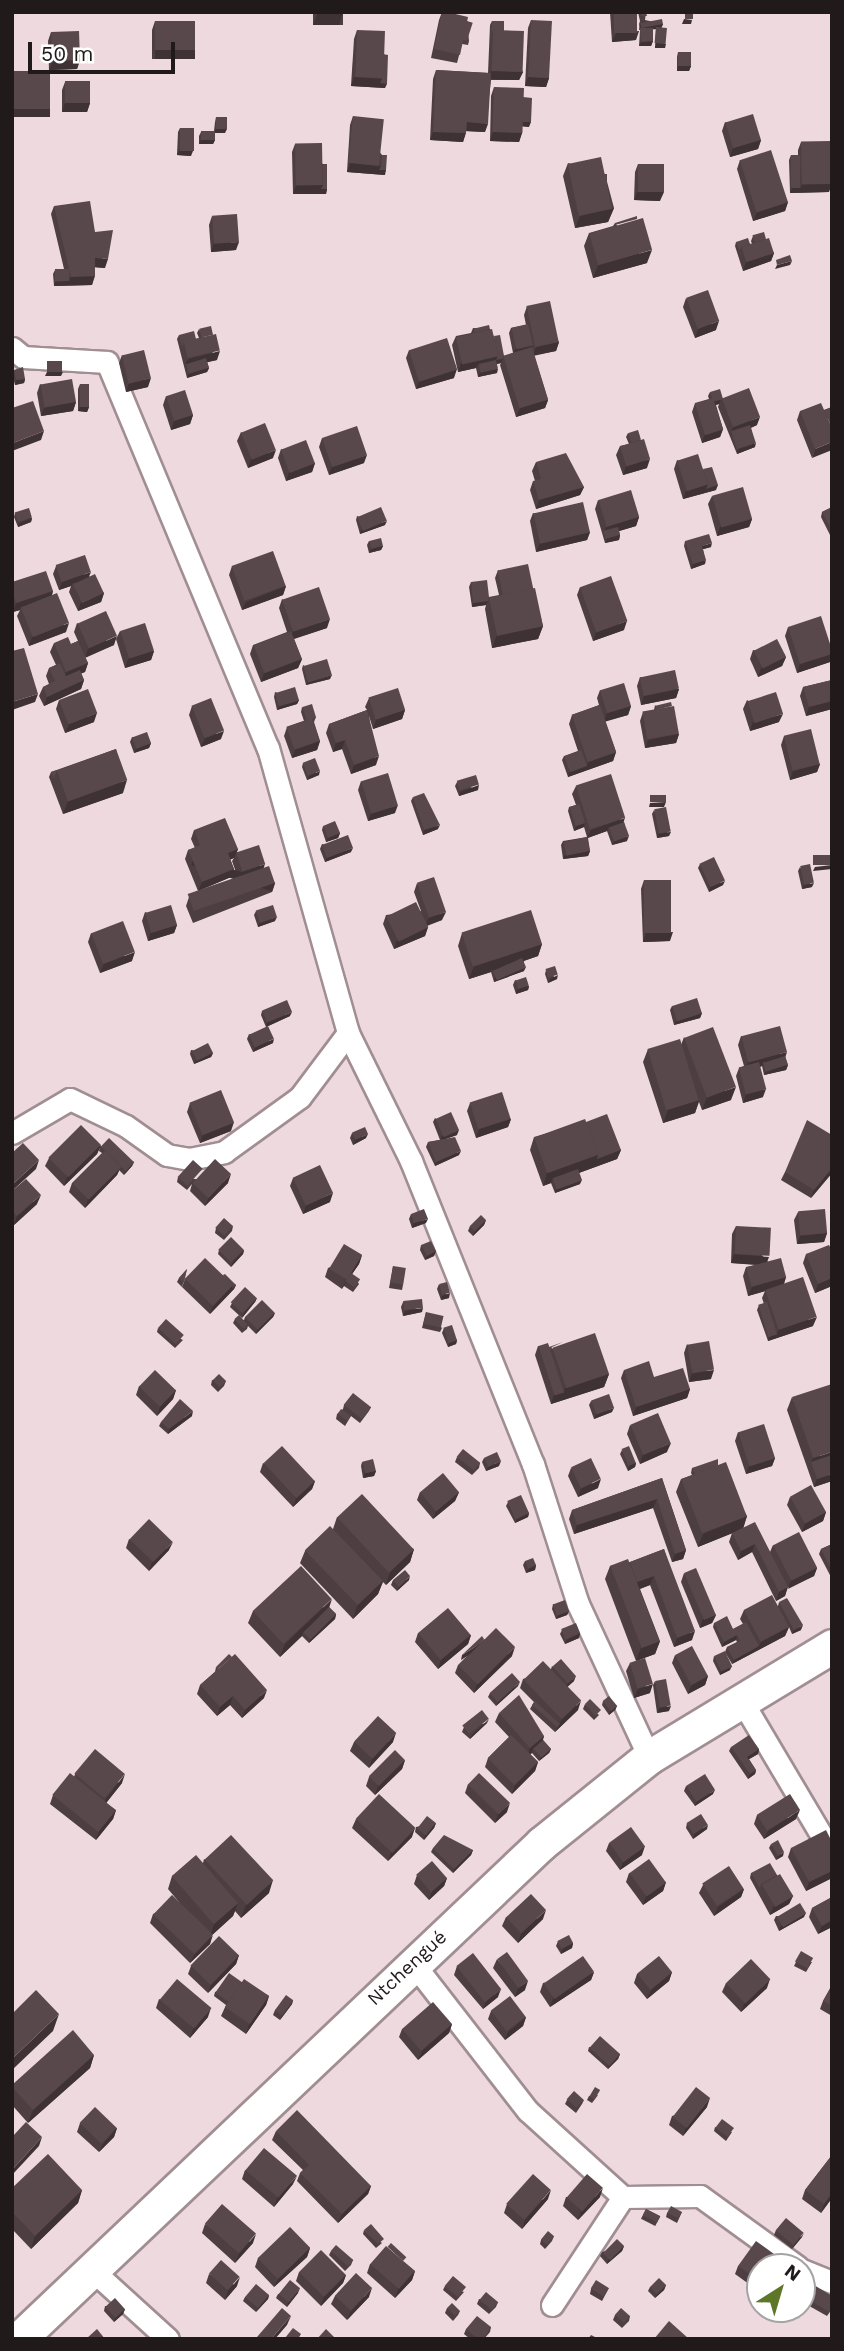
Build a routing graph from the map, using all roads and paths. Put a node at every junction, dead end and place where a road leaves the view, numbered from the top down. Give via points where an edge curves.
1 (12, 348) edge
2 (348, 1032) junction
3 (12, 1133) edge
4 (832, 1646) edge
5 (740, 1698) junction
6 (649, 1756) junction
7 (832, 1853) edge
8 (413, 1963) junction
9 (623, 2197) junction
10 (778, 2253) edge
11 (91, 2269) junction
12 (552, 2305) dead end
13 (19, 2339) edge
14 (168, 2339) edge

1 - 2 street via 23,356 107,362 268,748
2 - 3 street via 300,1097 224,1152 189,1159 167,1155 126,1126 70,1100
2 - 6 street via 411,1161 533,1464 578,1604
4 - 5 main road, Ntchengué
5 - 6 main road, Ntchengué
5 - 7 street
6 - 8 main road, Ntchengué via 542,1843
8 - 9 street via 528,2111
8 - 11 main road, Ntchengué
9 - 10 street via 699,2196
9 - 12 street
11 - 13 main road, Ntchengué
11 - 14 street

